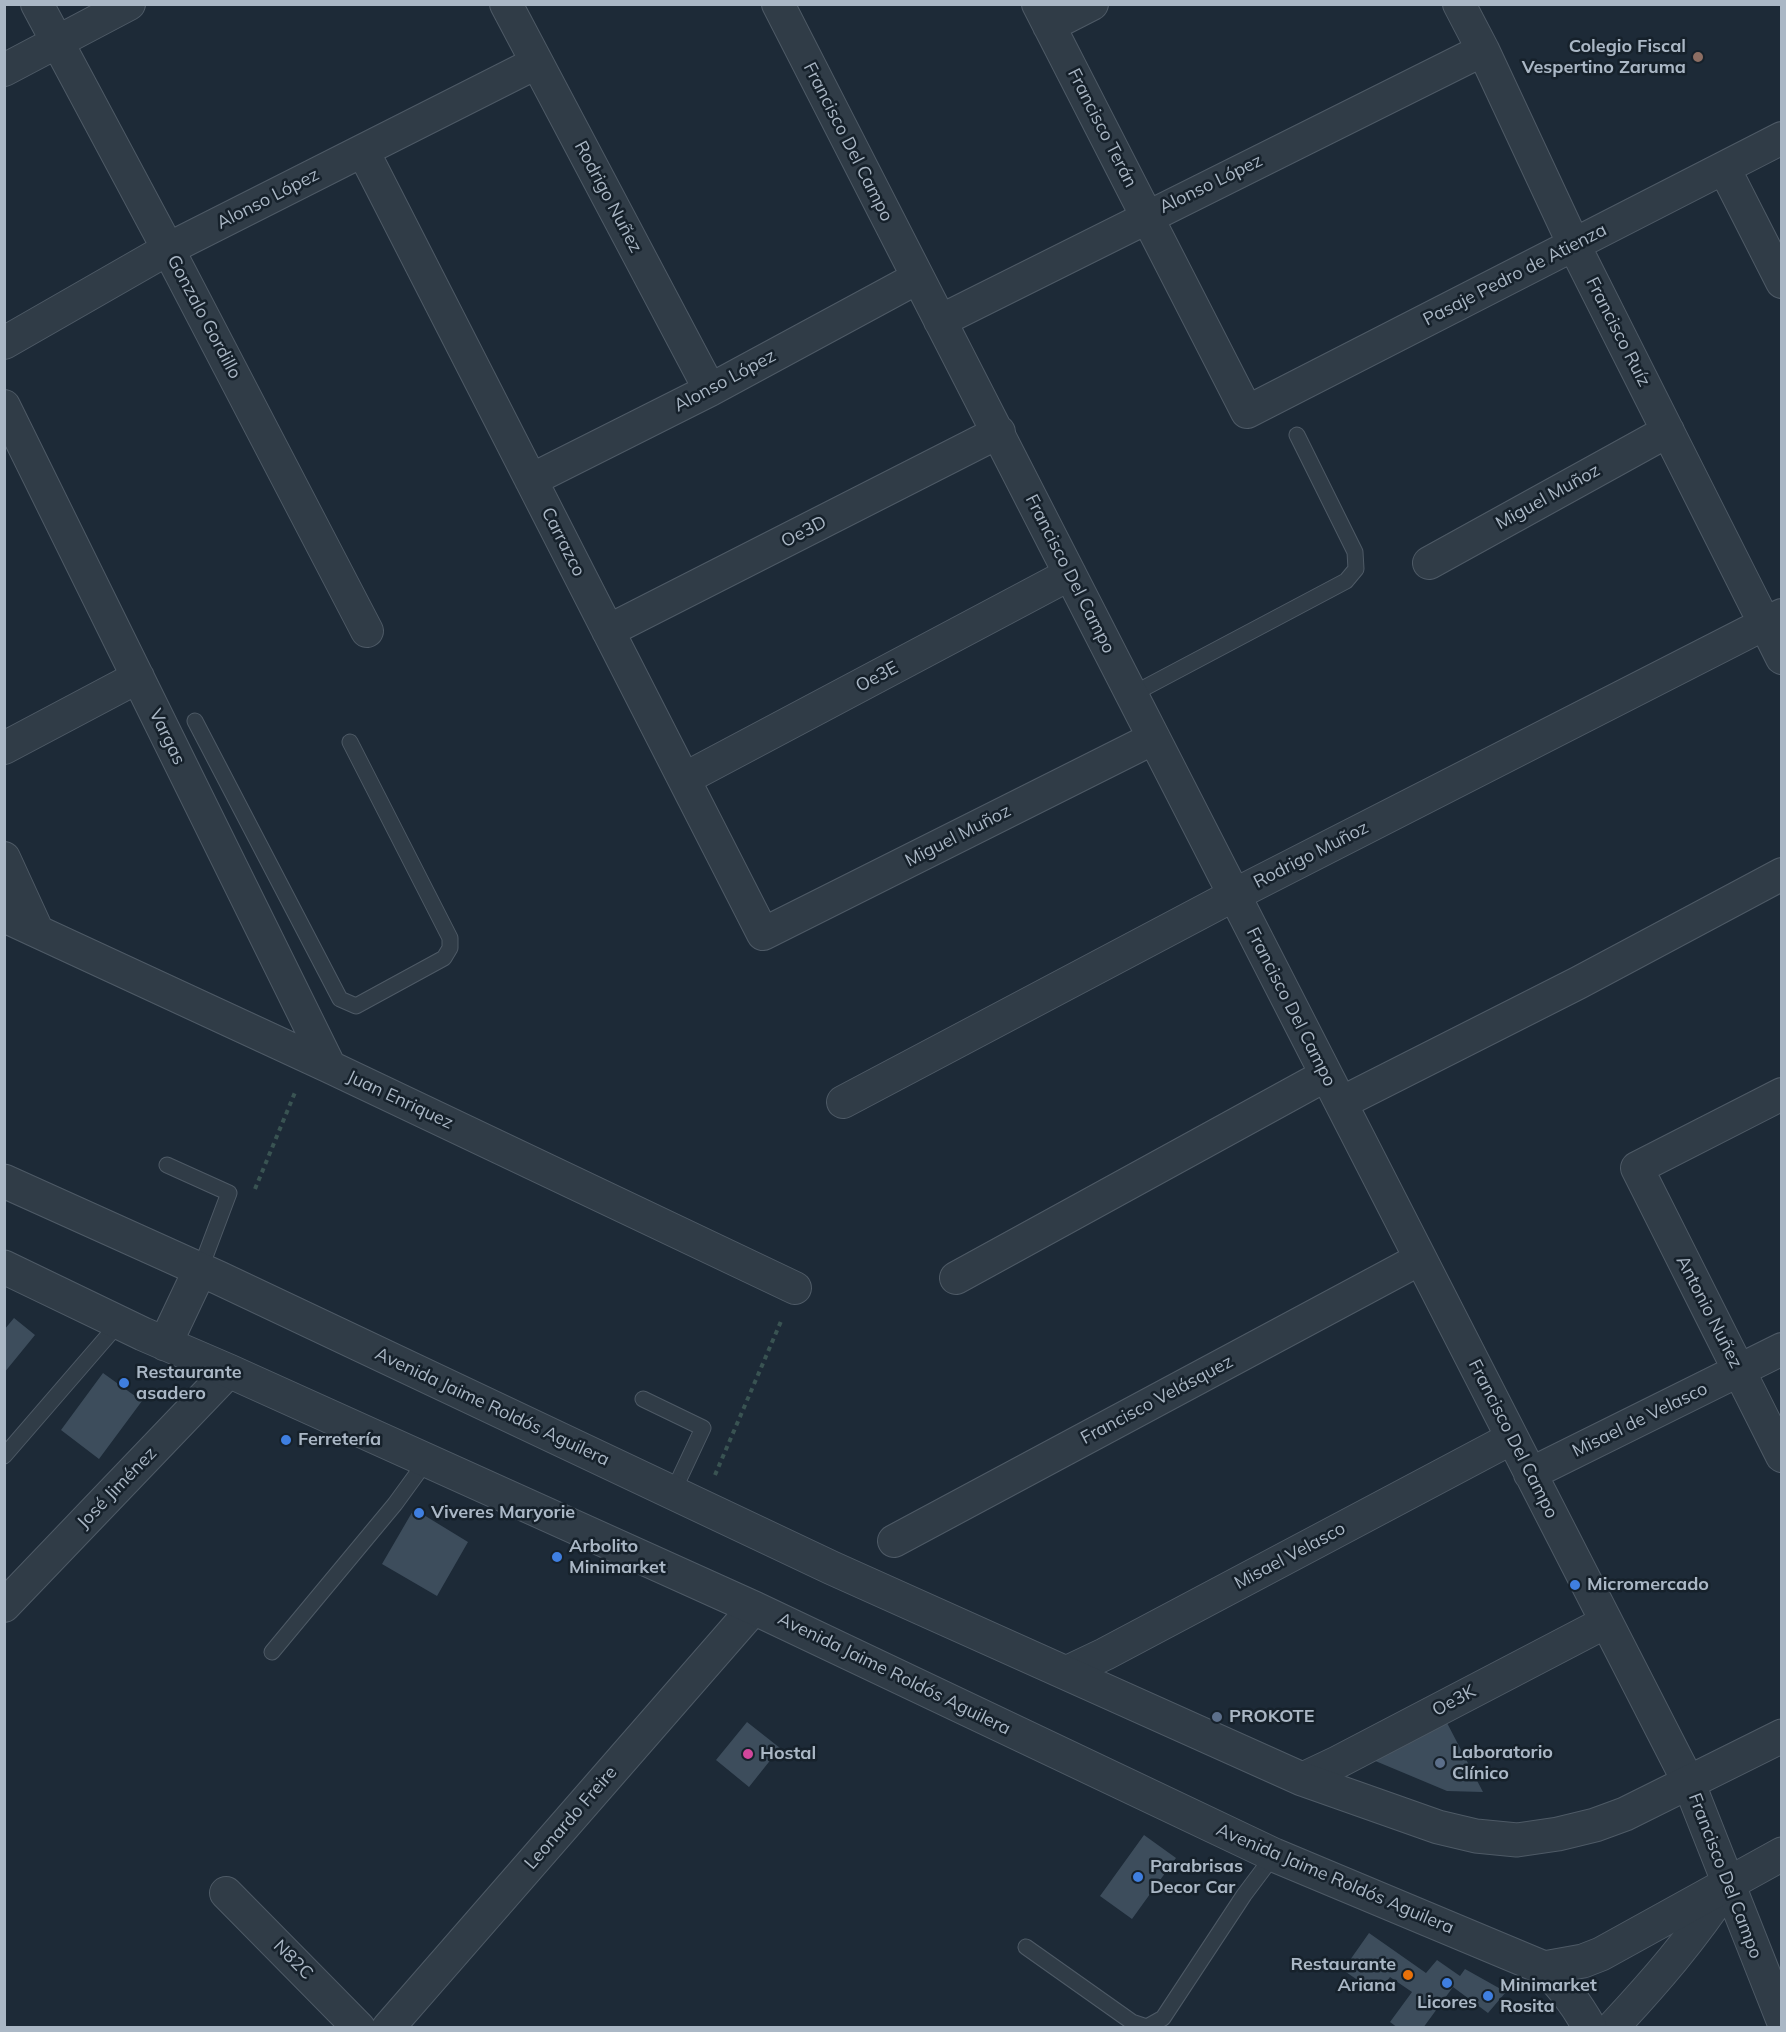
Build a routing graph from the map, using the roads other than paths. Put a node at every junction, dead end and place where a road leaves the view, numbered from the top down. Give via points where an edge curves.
1 (37, 4) edge
2 (129, 4) edge
3 (506, 4) edge
4 (778, 4) edge
5 (1092, 4) edge
6 (1459, 4) edge
7 (1044, 15) edge
8 (57, 42) junction
9 (1483, 50) junction
10 (536, 63) junction
11 (4, 70) edge
12 (1782, 138) edge
13 (363, 151) junction
14 (1724, 168) junction
15 (1147, 216) junction
16 (1574, 245) junction
17 (168, 249) junction
18 (917, 278) junction
19 (1782, 282) edge
20 (940, 321) junction
21 (4, 343) edge
22 (710, 390) junction
23 (4, 406) edge
24 (1247, 412) joint
25 (1668, 431) junction
26 (999, 432) junction
27 (1297, 435) dead end
28 (531, 480) junction
29 (1429, 563) dead end
30 (1070, 574) junction
31 (1773, 619) edge
32 (367, 631) dead end
33 (608, 631) junction
34 (1782, 658) edge
35 (138, 677) junction
36 (1131, 695) junction
37 (195, 721) dead end
38 (1154, 738) junction
39 (350, 741) dead end
40 (4, 748) edge
41 (684, 779) junction
42 (4, 858) edge
43 (1782, 874) edge
44 (1234, 895) junction
45 (4, 915) edge
46 (36, 930) junction
47 (763, 934) joint
48 (320, 1062) junction
49 (1326, 1076) junction
50 (1782, 1094) edge
51 (843, 1102) dead end
52 (1341, 1103) junction
53 (167, 1166) dead end
54 (4, 1181) edge
55 (1420, 1259) junction
56 (4, 1267) edge
57 (200, 1270) junction
58 (956, 1278) dead end
59 (795, 1288) road end
60 (119, 1323) junction
61 (165, 1344) junction
62 (1782, 1349) edge
63 (229, 1371) junction
64 (1739, 1371) junction
65 (643, 1399) dead end
66 (1512, 1438) junction
67 (4, 1455) edge
68 (1782, 1456) edge
69 (427, 1460) junction
70 (1530, 1474) junction
71 (688, 1499) junction
72 (894, 1541) dead end
73 (4, 1606) edge
74 (754, 1608) junction
75 (1606, 1622) junction
76 (272, 1652) dead end
77 (1067, 1672) junction
78 (1782, 1736) edge
79 (1302, 1779) junction
80 (1688, 1781) junction
81 (1782, 1854) edge
82 (1274, 1855) junction
83 (1727, 1886) junction
84 (226, 1893) dead end
85 (1026, 1947) dead end
86 (1544, 1968) junction
87 (1782, 2019) edge
88 (359, 2028) edge
89 (388, 2028) edge
90 (1590, 2028) edge
91 (1612, 2028) edge

1 - 8 street, Gonzalo Gordillo
2 - 8 street
3 - 10 street, Rodrigo Nuñez
4 - 18 street, Francisco Del Campo
5 - 7 street
6 - 9 street, Francisco Ruíz
7 - 15 street, Francisco Terán
8 - 11 street
8 - 17 street, Gonzalo Gordillo
9 - 15 street, Alonso López
9 - 16 street, Francisco Ruíz
10 - 13 street, Alonso López
10 - 22 street, Rodrigo Nuñez
12 - 14 street, Pasaje Pedro de Atienza
13 - 17 street, Alonso López
13 - 28 street, Carrazco
14 - 16 street, Pasaje Pedro de Atienza
14 - 19 street
15 - 20 street, Alonso López
15 - 24 street, Francisco Terán
16 - 24 street, Pasaje Pedro de Atienza
16 - 25 street, Francisco Ruíz
17 - 21 street, Alonso López
17 - 32 street, Gonzalo Gordillo
18 - 20 street, Francisco Del Campo
18 - 22 street, Alonso López
20 - 26 street, Francisco Del Campo
22 - 28 street, Alonso López
23 - 35 street, Vargas
25 - 29 street, Miguel Muñoz
25 - 31 street, Francisco Ruíz
26 - 30 street, Francisco Del Campo
26 - 33 street, Oe3D
27 - 36 lane via 1355,552 1356,569 1346,581
28 - 33 street, Carrazco
30 - 36 street, Francisco Del Campo
30 - 41 street, Oe3E
31 - 34 street, Francisco Ruíz
31 - 44 street, Rodrigo Muñoz
33 - 41 street, Carrazco
35 - 40 street
35 - 48 street, Vargas
36 - 38 street, Francisco Del Campo
37 - 39 lane via 340,999 356,1006 444,958 450,938
38 - 44 street, Francisco Del Campo
38 - 47 street, Miguel Muñoz
41 - 47 street, Carrazco
42 - 46 street
43 - 52 street
44 - 49 street, Francisco Del Campo
44 - 51 street, Rodrigo Muñoz
45 - 46 street, Juan Enriquez
46 - 48 street, Juan Enriquez
48 - 59 street, Juan Enriquez
49 - 52 street, Francisco Del Campo
49 - 58 street
50 - 64 street, Antonio Nuñez via 1637,1168
52 - 55 street, Francisco Del Campo
53 - 57 lane via 229,1193
54 - 57 street, Avenida Jaime Roldós Aguilera
55 - 66 street, Francisco Del Campo
55 - 72 street, Francisco Velásquez
56 - 60 street, Avenida Jaime Roldós Aguilera
57 - 61 street
57 - 71 street, Avenida Jaime Roldós Aguilera
60 - 61 street, Avenida Jaime Roldós Aguilera
60 - 67 lane
61 - 63 street, Avenida Jaime Roldós Aguilera
62 - 64 street, Misael de Velasco
63 - 69 street, Avenida Jaime Roldós Aguilera
63 - 73 street, José Jiménez
64 - 68 street, Antonio Nuñez
64 - 70 street, Misael de Velasco
65 - 71 lane via 703,1428
66 - 70 street, Francisco Del Campo
66 - 77 street, Misael Velasco
69 - 74 street, Avenida Jaime Roldós Aguilera
69 - 76 lane
70 - 75 street, Francisco Del Campo
71 - 77 street, Avenida Jaime Roldós Aguilera
74 - 82 street, Avenida Jaime Roldós Aguilera
74 - 89 street, Leonardo Freire
75 - 79 street, Oe3K
75 - 80 street, Francisco Del Campo
77 - 79 street, Avenida Jaime Roldós Aguilera
78 - 80 street, Avenida Jaime Roldós Aguilera
79 - 80 street, Avenida Jaime Roldós Aguilera via 1438,1827 1517,1840 1595,1825
80 - 83 street, Francisco Del Campo
81 - 83 street
82 - 85 lane via 1163,2018 1147,2027 1131,2022
82 - 86 street, Avenida Jaime Roldós Aguilera
83 - 86 street via 1601,1954
83 - 87 street, Francisco Del Campo
83 - 91 street via 1677,1956
84 - 88 street, N82C
86 - 90 street via 1573,2000

